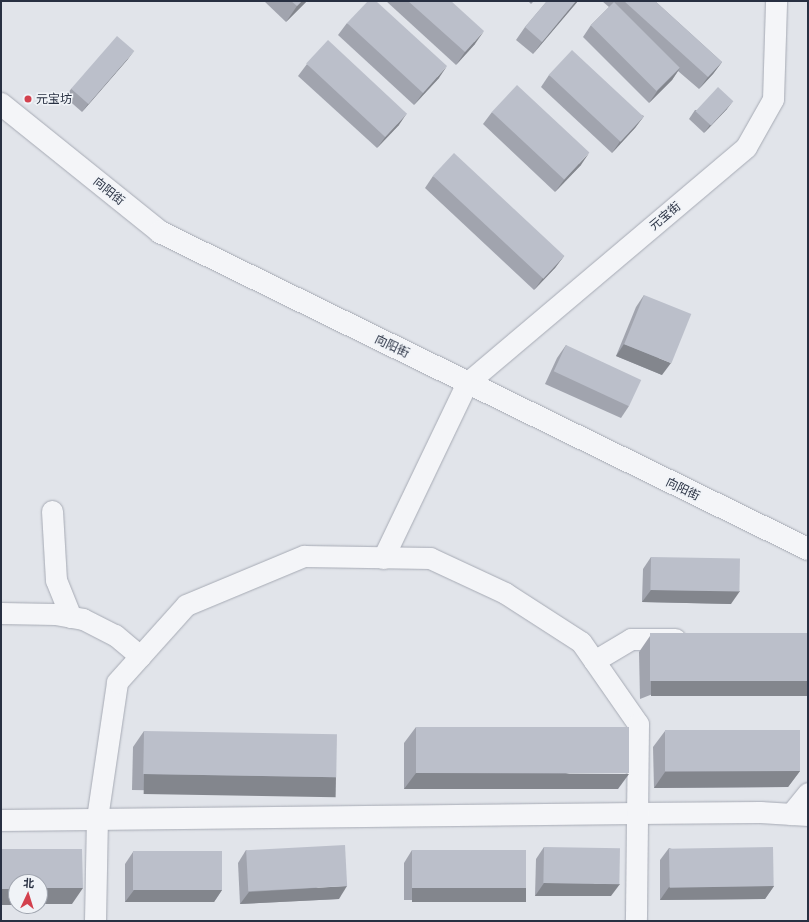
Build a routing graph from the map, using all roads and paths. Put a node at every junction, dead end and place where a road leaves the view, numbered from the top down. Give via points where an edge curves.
1 (776, 1) edge
2 (1, 104) edge
3 (467, 383) junction
4 (52, 511) dead end
5 (808, 549) edge
6 (384, 558) junction
7 (1, 613) edge
8 (71, 617) junction
9 (693, 639) edge
10 (140, 656) junction
11 (594, 661) junction
12 (808, 793) edge
13 (637, 813) junction
14 (799, 815) edge
15 (97, 818) junction
16 (1, 820) edge
17 (95, 921) edge
18 (636, 921) edge

1 - 3 street, 元宝街 via 773,99 746,147
2 - 3 street, 向阳街 via 160,232
3 - 5 street, 向阳街
3 - 6 street
4 - 8 street via 56,580
6 - 10 street via 304,556 186,605
6 - 11 street via 430,558 505,593 580,642
7 - 8 street via 55,614
8 - 10 street via 83,619 115,635
9 - 11 street via 631,639
10 - 15 street via 117,682
11 - 13 street via 638,724
12 - 14 street
13 - 14 street via 760,812
13 - 15 street
13 - 18 street
15 - 16 street
15 - 17 street

